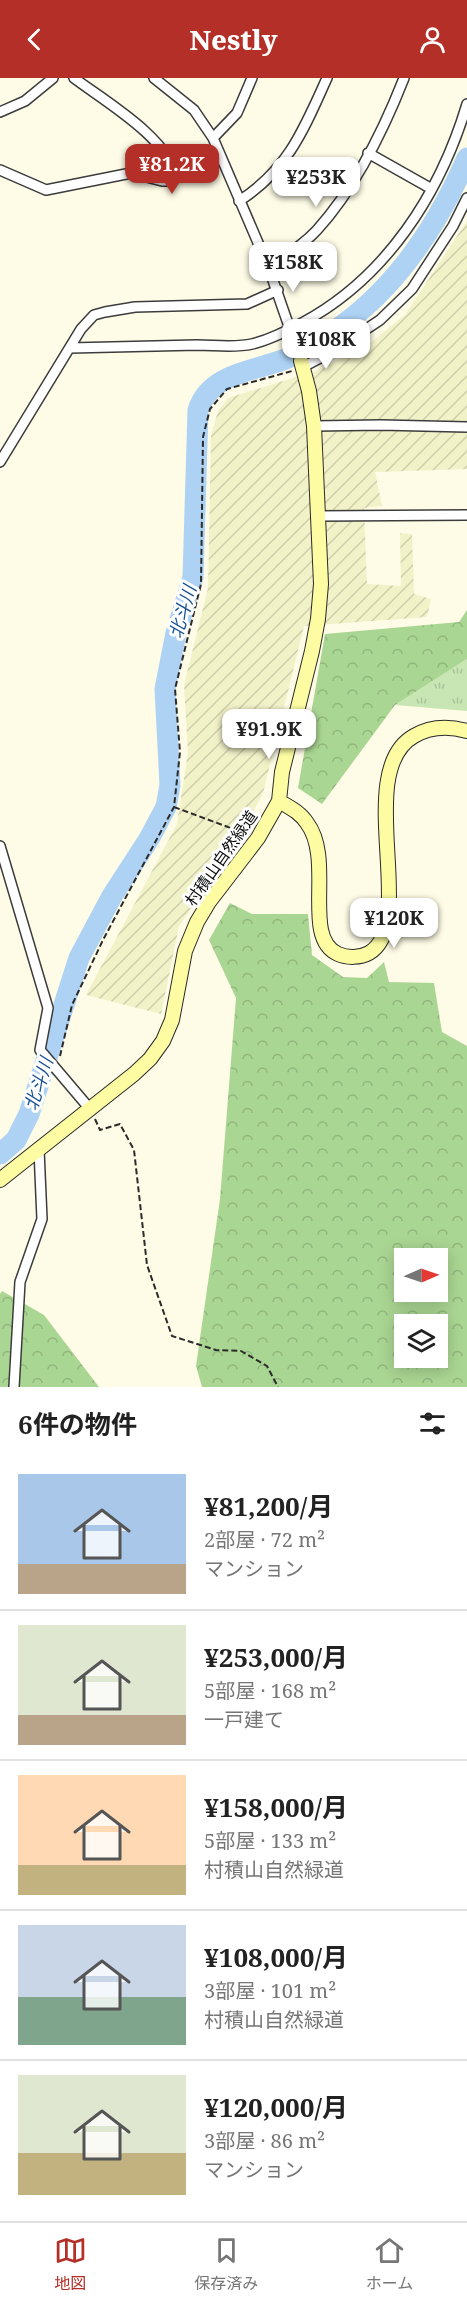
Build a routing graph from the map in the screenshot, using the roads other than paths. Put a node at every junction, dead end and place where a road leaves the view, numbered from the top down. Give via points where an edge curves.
1 (74, 78) edge
2 (154, 78) edge
3 (252, 78) edge
4 (327, 78) edge
5 (404, 78) edge
6 (48, 79) edge
7 (467, 104) edge
8 (0, 112) edge
9 (213, 138) junction
10 (368, 153) junction
11 (0, 170) edge
12 (430, 188) junction
13 (467, 198) edge
14 (239, 201) junction
15 (268, 266) junction
16 (278, 290) junction
17 (291, 333) junction
18 (70, 348) junction
19 (302, 364) junction
20 (314, 426) junction
21 (467, 428) edge
22 (0, 462) edge
23 (467, 515) edge
24 (318, 516) junction
25 (467, 731) edge
26 (279, 801) junction
27 (0, 846) edge
28 (90, 1109) junction
29 (39, 1150) junction
30 (0, 1180) edge
31 (14, 1387) edge

1 - 11 street via 152,136 175,171 175,178 162,181 131,173 46,190
2 - 9 street via 194,110
3 - 9 street via 237,112
4 - 14 street via 304,129 279,168 259,189
5 - 10 street
6 - 8 street via 25,101
7 - 12 street via 454,143
9 - 14 street
10 - 12 street
10 - 15 street via 316,230
12 - 17 street via 408,230 381,263 351,292
13 - 19 street via 412,289 381,320 335,350
14 - 15 street
15 - 16 street
16 - 17 street
16 - 18 street via 247,304 135,307 94,315
17 - 18 street via 251,344
17 - 19 street
18 - 22 street
19 - 20 street, 村積山自然緑道
20 - 21 street
20 - 24 street, 村積山自然緑道
23 - 24 street
24 - 26 street, 村積山自然緑道 via 318,619 282,772
25 - 26 street via 429,729 406,742 395,758 386,791 388,920 379,943 363,956 337,954 322,939 316,837 303,817
26 - 28 street, 村積山自然緑道 via 258,838 197,922 185,951 172,1020 163,1041 134,1074
27 - 28 street via 48,1008 40,1050
28 - 29 street, 村積山自然緑道
29 - 30 street, 村積山自然緑道
29 - 31 street via 42,1219 20,1282

